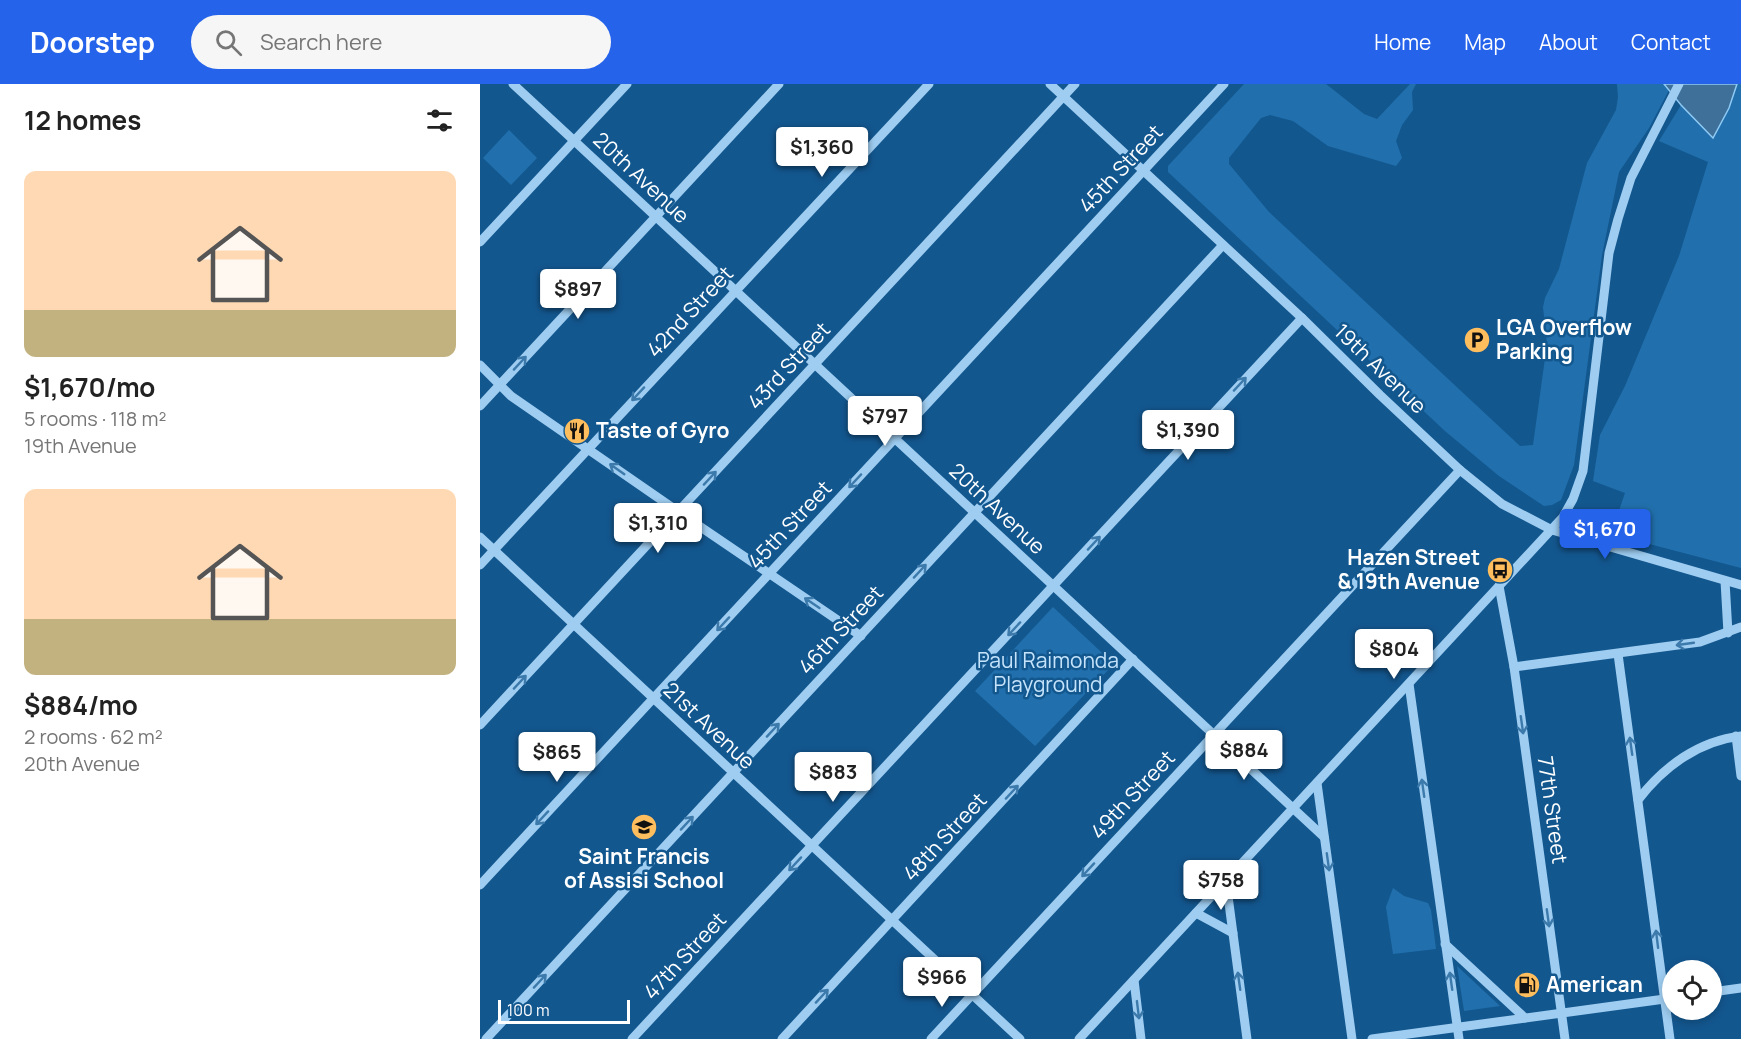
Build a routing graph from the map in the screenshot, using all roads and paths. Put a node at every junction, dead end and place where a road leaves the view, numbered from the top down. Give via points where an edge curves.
1 (513, 84) edge
2 (627, 84) edge
3 (779, 84) edge
4 (929, 84) edge
5 (1050, 84) edge
6 (1075, 84) edge
7 (1224, 84) edge
8 (1679, 84) edge
9 (1063, 96) junction
10 (574, 141) junction
11 (1143, 172) junction
12 (656, 216) junction
13 (480, 242) edge
14 (1223, 244) junction
15 (735, 290) junction
16 (1302, 318) junction
17 (815, 364) junction
18 (480, 365) edge
19 (500, 384) junction
20 (480, 406) edge
21 (895, 438) junction
22 (588, 450) junction
23 (1460, 470) junction
24 (678, 512) junction
25 (975, 512) junction
26 (1552, 530) junction
27 (480, 537) edge
28 (494, 550) junction
29 (480, 565) edge
30 (770, 574) junction
31 (1725, 581) junction
32 (1741, 585) edge
33 (1054, 586) junction
34 (1500, 586) junction
35 (574, 624) junction
36 (1741, 627) edge
37 (1728, 633) junction
38 (861, 636) junction
39 (1618, 654) junction
40 (1133, 659) junction
41 (1514, 667) junction
42 (1409, 684) junction
43 (653, 699) junction
44 (480, 725) edge
45 (1214, 734) junction
46 (1738, 736) edge
47 (733, 773) junction
48 (1741, 776) edge
49 (1317, 783) junction
50 (1638, 800) junction
51 (1293, 808) junction
52 (1324, 837) junction
53 (812, 846) junction
54 (1226, 881) junction
55 (480, 885) edge
56 (1196, 913) junction
57 (893, 920) junction
58 (1233, 933) junction
59 (1445, 944) junction
60 (1663, 960) edge
61 (1134, 980) junction
62 (1741, 988) edge
63 (1722, 991) edge
64 (972, 995) junction
65 (1662, 999) edge
66 (1562, 1012) junction
67 (1525, 1018) junction
68 (1670, 1020) edge
69 (1458, 1027) junction
70 (482, 1038) edge
71 (632, 1039) edge
72 (782, 1039) edge
73 (931, 1039) edge
74 (1020, 1039) edge
75 (1079, 1039) edge
76 (1141, 1039) edge
77 (1247, 1039) edge
78 (1353, 1039) edge
79 (1372, 1039) edge
80 (1459, 1039) edge
81 (1565, 1039) edge
82 (1670, 1039) edge

1 - 10 street, 20th Avenue
2 - 10 street
3 - 12 street
4 - 15 street, 42nd Street
5 - 9 street, 19th Avenue
6 - 9 street, 43rd Street
7 - 11 street, 45th Street
8 - 26 street via 1631,178 1618,219 1609,254 1583,471 1573,499
9 - 11 street, 19th Avenue
9 - 17 street, 43rd Street
10 - 12 street, 20th Avenue
10 - 13 street
11 - 14 street, 19th Avenue
11 - 21 street, 45th Street
12 - 15 street, 20th Avenue
19 -> 12 street
14 - 16 street, 19th Avenue
14 - 25 street, 46th Street
15 - 17 street, 20th Avenue
15 -> 22 street, 42nd Street
16 - 23 street, 19th Avenue
33 -> 16 street, 47th Street
17 - 21 street, 20th Avenue
24 -> 17 street, 43rd Street
18 - 19 street
19 - 20 street
19 - 22 street
21 - 25 street, 20th Avenue
21 -> 30 street, 45th Street
24 -> 22 street
22 - 28 street, 42nd Street
23 - 26 street, 19th Avenue via 1502,504
23 - 45 street, 49th Street
24 - 30 street
24 - 35 street, 43rd Street
25 - 33 street, 20th Avenue
38 -> 25 street, 46th Street
26 - 31 street, 19th Avenue
26 - 34 street
27 - 28 street, 21st Avenue
28 - 29 street, 42nd Street
28 - 35 street, 21st Avenue
38 -> 30 street
30 -> 43 street, 45th Street
31 - 32 street, 19th Avenue
31 - 37 street
33 - 40 street, 20th Avenue
33 -> 53 street, 47th Street
34 - 41 street, 77th Street
34 - 42 street
35 - 43 street, 21st Avenue
44 -> 35 street, 43rd Street
36 - 37 street
37 -> 39 street via 1700,642
47 -> 38 street, 46th Street
39 - 41 street
50 -> 39 street
40 - 45 street, 20th Avenue
57 -> 40 street, 48th Street
41 -> 66 street, 77th Street
42 - 49 street
59 -> 42 street
43 - 47 street, 21st Avenue
43 -> 55 street, 45th Street
45 - 51 street, 20th Avenue
45 -> 64 street, 49th Street
46 - 48 street
46 - 50 street via 1708,743 1682,758 1648,786
47 - 53 street, 21st Avenue
70 -> 47 street, 46th Street
49 - 51 street
49 - 52 street
60 -> 50 street
51 - 52 street, 20th Avenue
51 - 54 street
52 -> 78 street
53 - 57 street, 21st Avenue
53 -> 71 street, 47th Street
54 - 56 street
54 - 58 street
56 - 58 street
56 - 61 street
57 - 64 street, 21st Avenue
72 -> 57 street, 48th Street
77 -> 58 street
59 - 67 street
69 -> 59 street
61 - 75 street
61 -> 76 street
62 - 63 street
64 - 73 street, 49th Street
64 - 74 street, 21st Avenue
65 - 66 street
66 - 67 street
66 - 81 street, 77th Street
67 - 69 street
68 - 82 street
69 - 79 street
69 - 80 street

